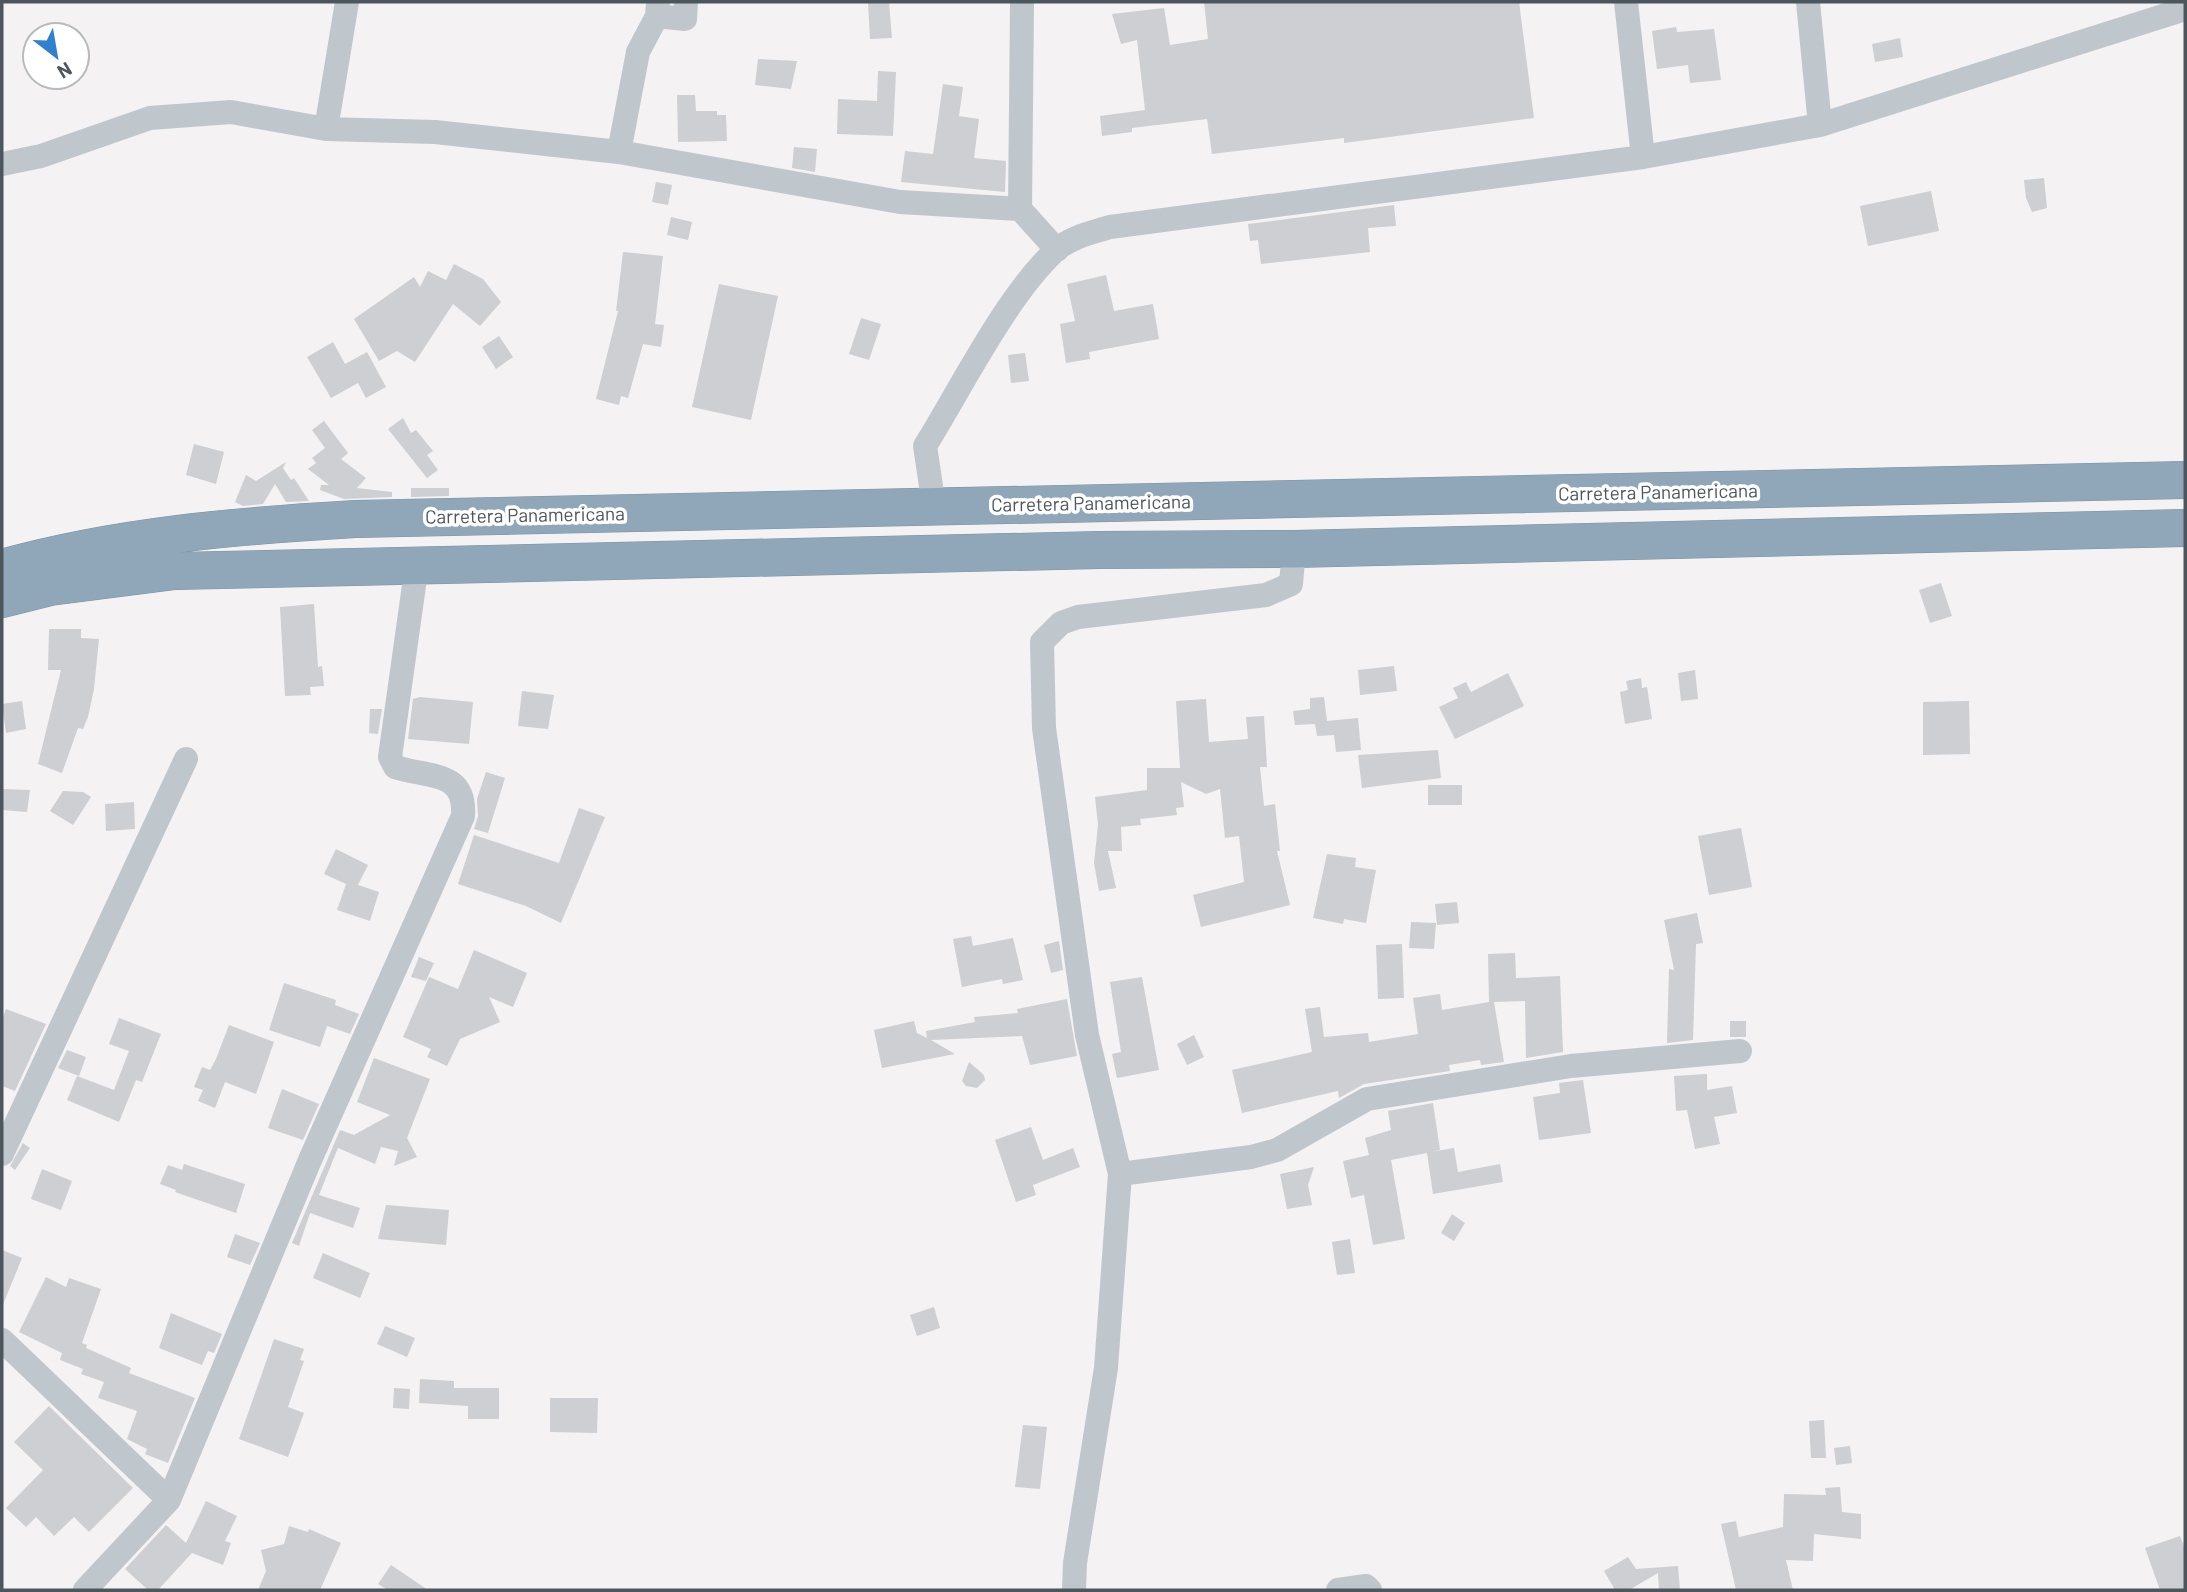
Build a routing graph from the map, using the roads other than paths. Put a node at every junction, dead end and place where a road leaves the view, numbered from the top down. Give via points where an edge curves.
1 (347, 2) edge
2 (687, 2) edge
3 (1022, 2) edge
4 (1626, 2) edge
5 (1808, 2) edge
6 (657, 9) edge
7 (2185, 9) edge
8 (1820, 125) junction
9 (326, 129) junction
10 (619, 152) junction
11 (1643, 157) junction
12 (2, 164) edge
13 (1020, 209) junction
14 (1057, 250) junction
15 (2185, 481) edge
16 (1512, 495) junction
17 (1242, 499) junction
18 (934, 506) junction
19 (2185, 528) edge
20 (1294, 550) junction
21 (1099, 551) junction
22 (417, 564) junction
23 (2, 568) edge
24 (2, 598) edge
25 (186, 760) dead end
26 (1740, 1052) dead end
27 (2, 1154) edge
28 (1120, 1174) junction
29 (2, 1340) edge
30 (169, 1500) junction
31 (85, 1590) edge
32 (1074, 1590) edge
33 (1338, 1590) edge
34 (1370, 1590) edge

1 - 9 street
2 - 6 street via 685,19
3 - 13 street
4 - 11 street
5 - 8 street
6 - 10 street via 638,52
7 - 8 street
8 - 11 street
9 - 10 street via 435,132
9 - 12 street via 231,112 150,118 41,156
10 - 13 street via 900,202
11 - 14 street via 1110,227 1072,239
13 - 14 street
14 - 18 street via 1014,302 925,446
15 - 16 highway, Carretera Panamericana
16 - 17 highway, Carretera Panamericana
16 - 20 highway via 1470,503 1293,516 1286,526
17 - 18 highway, Carretera Panamericana
17 - 21 highway via 1272,506 1279,517 1278,528 1257,534 1142,536
18 - 23 highway, Carretera Panamericana via 260,524 172,533
19 - 20 highway
20 - 21 highway
20 - 28 street via 1291,584 1266,595 1078,617 1061,622 1042,642 1044,727 1087,1035
21 - 22 highway
22 - 24 highway via 175,571
22 - 30 street via 390,757 395,767 449,780 460,790 463,816 310,1160
25 - 27 street
26 - 28 street via 1571,1066 1367,1099 1277,1150
28 - 32 street via 1105,1368
29 - 30 street
30 - 31 street
33 - 34 street via 1366,1586

